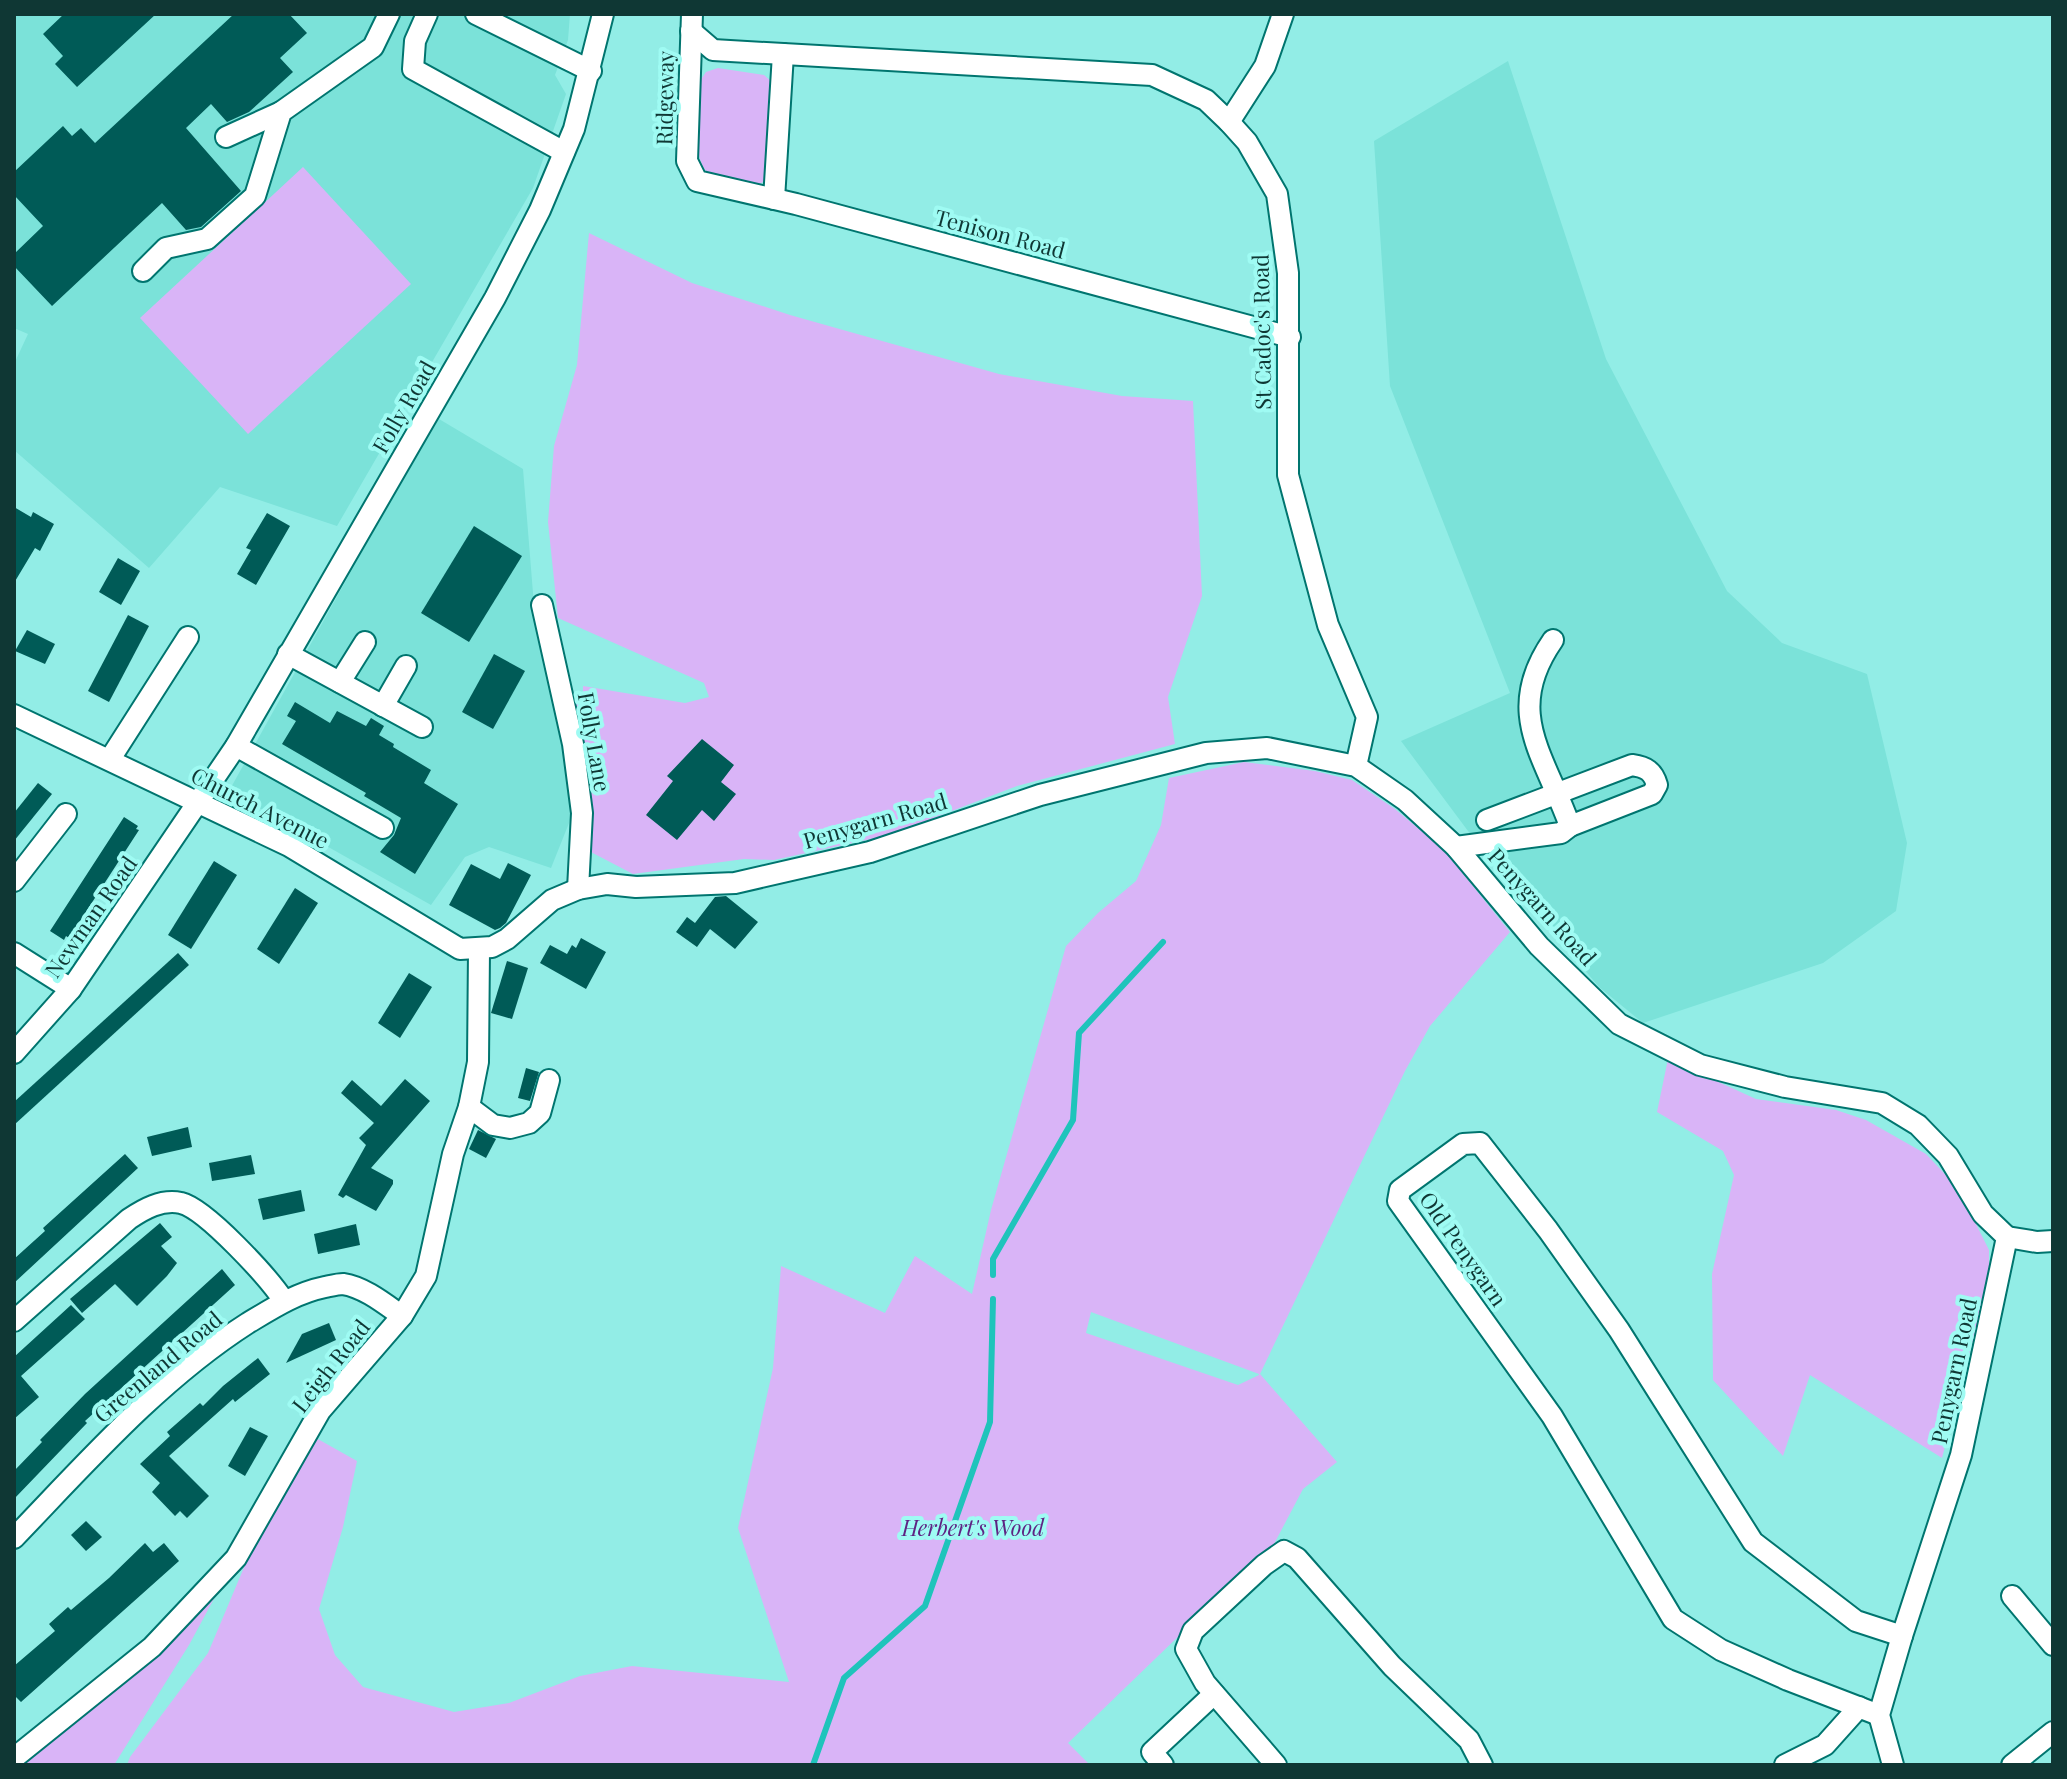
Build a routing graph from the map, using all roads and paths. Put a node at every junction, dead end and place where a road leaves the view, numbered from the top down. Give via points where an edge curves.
1 (389, 14) edge
2 (427, 14) edge
3 (476, 14) edge
4 (603, 14) edge
5 (1283, 14) edge
6 (691, 22) edge
7 (783, 54) junction
8 (591, 71) junction
9 (281, 112) junction
10 (1229, 122) junction
11 (226, 137) dead end
12 (564, 152) junction
13 (697, 181) joint
14 (774, 199) junction
15 (143, 271) dead end
16 (1290, 337) junction
17 (542, 605) dead end
18 (188, 637) dead end
19 (1553, 640) dead end
20 (365, 642) dead end
21 (288, 654) junction
22 (406, 666) dead end
23 (340, 682) junction
24 (383, 706) junction
25 (14, 715) edge
26 (422, 727) dead end
27 (236, 746) junction
28 (110, 759) junction
29 (1356, 766) junction
30 (1557, 793) junction
31 (200, 803) junction
32 (66, 814) dead end
33 (1487, 820) dead end
34 (1570, 826) junction
35 (383, 828) dead end
36 (1456, 847) junction
37 (14, 881) edge
38 (578, 889) junction
39 (479, 950) junction
40 (14, 953) edge
41 (71, 989) junction
42 (14, 1053) edge
43 (549, 1080) dead end
44 (469, 1107) junction
45 (2007, 1237) junction
46 (2053, 1241) edge
47 (284, 1301) junction
48 (402, 1316) junction
49 (14, 1321) edge
50 (14, 1538) edge
51 (2012, 1596) dead end
52 (1902, 1636) junction
53 (2053, 1645) edge
54 (1214, 1694) junction
55 (1859, 1707) junction
56 (1879, 1715) junction
57 (2053, 1732) edge
58 (14, 1758) edge
59 (1163, 1765) edge
60 (1276, 1765) edge
61 (1482, 1765) edge
62 (1785, 1765) edge
63 (1893, 1765) edge
64 (2012, 1765) edge

1 - 9 street via 373,47
2 - 12 street via 415,41 413,69
3 - 8 street
4 - 8 street, Folly Road
5 - 10 street via 1265,66
6 - 7 street, St Cadoc's Road via 713,50
6 - 13 street, Ridgeway via 687,161
7 - 10 street, St Cadoc's Road via 1152,75 1206,100
7 - 14 street
8 - 12 street, Folly Road
9 - 11 street
9 - 15 street via 255,196 207,239 166,248
10 - 16 street, St Cadoc's Road via 1277,194
12 - 21 street, Folly Road via 495,298
13 - 14 street, Tenison Road
14 - 16 street, Tenison Road
16 - 29 street, St Cadoc's Road via 1288,475 1328,625 1367,717
17 - 38 street, Folly Lane via 573,744 582,813
18 - 28 street
19 - 30 street via 1529,687 1528,715
20 - 23 street
21 - 23 street
21 - 27 street, Folly Road
22 - 24 street
23 - 24 street
24 - 26 street
25 - 28 street, Church Avenue
27 - 31 street, Folly Road
27 - 35 street
28 - 31 street, Church Avenue
29 - 36 street, Penygarn Road via 1405,800
29 - 38 street, Penygarn Road via 1267,748 1206,753 1040,795 870,852 735,883
30 - 33 street
30 - 34 street
30 - 34 street via 1632,765 1654,775 1657,785 1652,794
31 - 39 street, Church Avenue via 289,846 460,949
31 - 41 street, Newman Road
32 - 37 street
34 - 36 street via 1561,833
36 - 45 street, Penygarn Road via 1539,946 1619,1024 1700,1065 1785,1087 1882,1103 1918,1125 1948,1156 1983,1214
38 - 39 street, Penygarn Road via 552,900 507,939
39 - 44 street, Leigh Road via 478,1062
40 - 41 street
41 - 42 street, Newman Road
43 - 44 street via 540,1113 529,1123 493,1125
44 - 48 street, Leigh Road via 426,1276
45 - 46 street
45 - 52 street, Penygarn Road via 1961,1455
47 - 48 street, Greenland Road via 342,1284 379,1299
47 - 49 street via 259,1269 195,1208 162,1203 129,1219
47 - 50 street, Greenland Road via 222,1340 160,1392
48 - 58 street, Leigh Road via 320,1411 236,1558 152,1647
51 - 53 street
52 - 55 street, Old Penygarn via 1856,1621 1753,1542 1619,1330 1480,1143 1463,1144 1400,1190 1398,1201 1552,1416 1673,1619 1721,1650
52 - 56 street, Penygarn Road
54 - 59 street via 1152,1752
54 - 60 street
54 - 61 street via 1186,1649 1193,1631 1284,1551 1297,1558 1392,1666 1469,1740
55 - 56 street, Old Penygarn
55 - 62 street via 1825,1745
56 - 63 street
57 - 64 street

